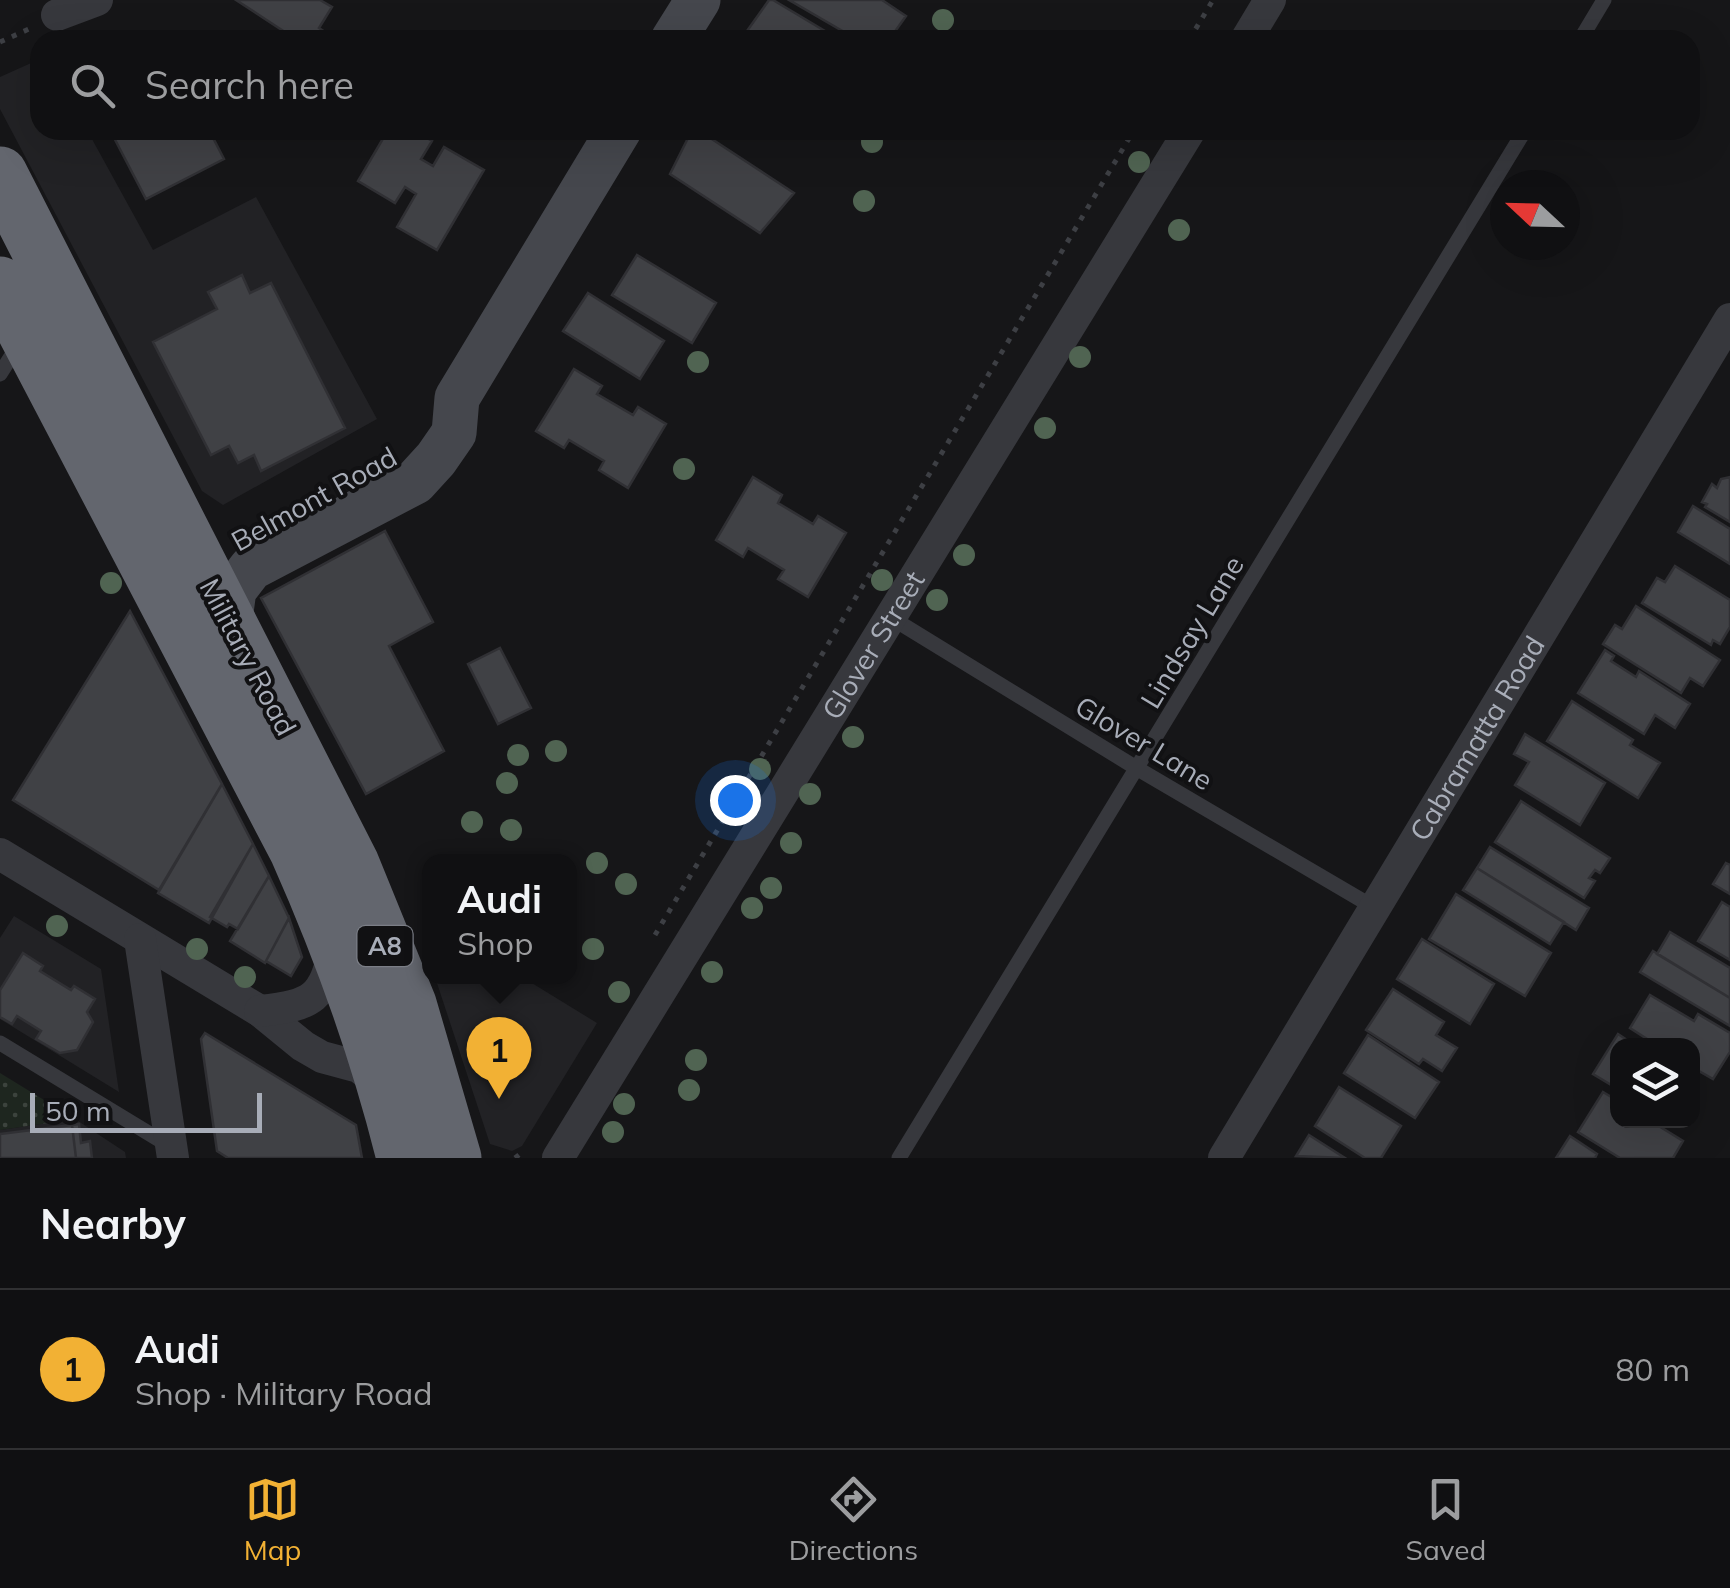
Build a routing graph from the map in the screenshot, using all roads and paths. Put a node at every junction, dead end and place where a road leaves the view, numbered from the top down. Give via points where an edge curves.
1 (97, 0) edge
2 (698, 0) edge
3 (1213, 0) edge
4 (1270, 0) edge
5 (1604, 0) edge
6 (56, 16) dead end
7 (680, 30) edge
8 (1195, 30) edge
9 (1252, 30) edge
10 (1586, 30) edge
11 (613, 140) edge
12 (1128, 140) edge
13 (1184, 140) edge
14 (1519, 140) edge
15 (0, 174) edge
16 (0, 284) edge
17 (1730, 319) edge
18 (13, 354) edge
19 (457, 398) junction
20 (178, 573) junction
21 (890, 617) junction
22 (230, 619) junction
23 (1138, 769) junction
24 (0, 854) edge
25 (1374, 908) junction
26 (140, 939) junction
27 (652, 939) dead end
28 (335, 946) junction
29 (260, 1011) junction
30 (0, 1042) edge
31 (387, 1091) junction
32 (546, 1148) edge
33 (172, 1153) edge
34 (404, 1158) edge
35 (454, 1158) edge
36 (515, 1158) edge
37 (899, 1158) edge
38 (1224, 1158) edge

1 - 6 street
2 - 7 street
3 - 8 path
4 - 9 street
5 - 10 lane
11 - 19 street, Belmont Road
12 - 27 path, Glover Street
13 - 21 street, Glover Street
14 - 23 lane, Lindsay Lane
15 - 20 highway, Military Road / A8
16 - 18 highway, Military Road / A8
17 - 25 street, Cabramatta Road
18 - 20 highway, Military Road / A8
19 - 20 street, Belmont Road via 430,415 394,461
19 - 22 street, Belmont Road via 454,433 415,482 251,568 234,590
20 - 22 highway, Military Road / A8
20 - 28 highway, Military Road / A8
21 - 23 lane, Glover Lane
21 - 32 street, Glover Street
22 - 35 highway, Military Road / A8 via 352,864 409,1004
23 - 25 lane, Glover Lane
23 - 37 lane, Lindsay Lane
24 - 26 street
25 - 38 street, Cabramatta Road
26 - 29 street
26 - 33 street
28 - 29 street via 318,996
28 - 31 highway, Military Road / A8
29 - 31 street via 302,1046 359,1067
30 - 33 lane
31 - 34 highway, Military Road / A8
32 - 36 path

